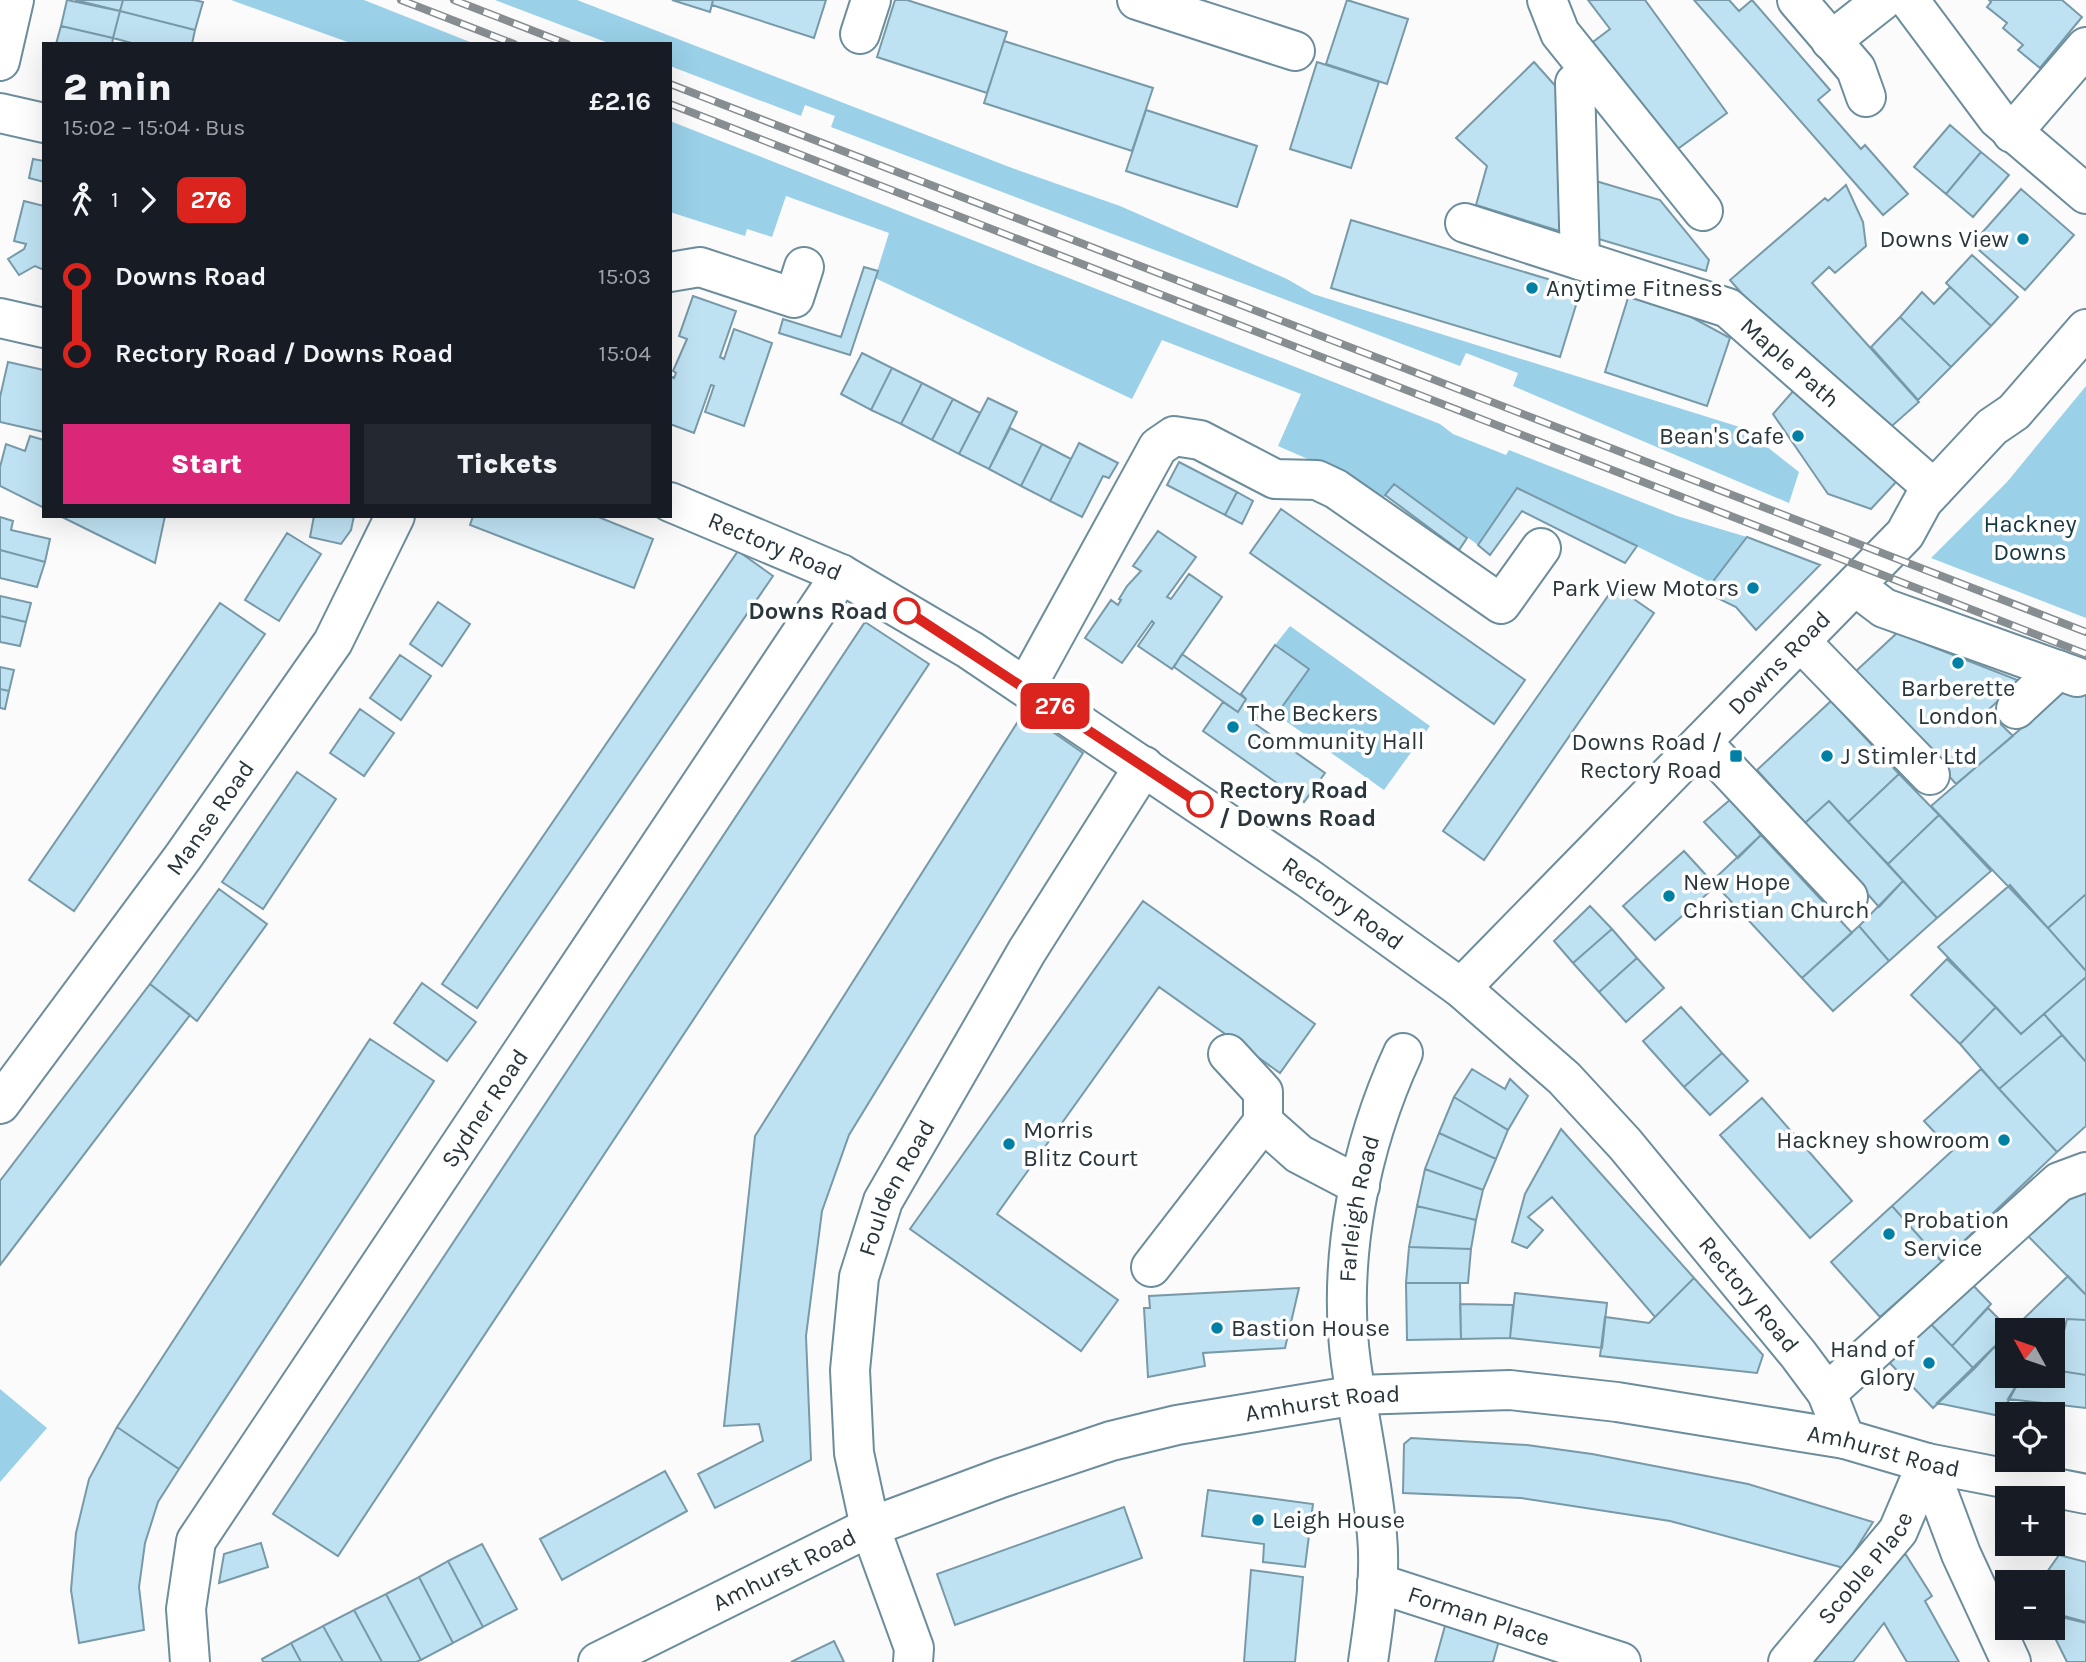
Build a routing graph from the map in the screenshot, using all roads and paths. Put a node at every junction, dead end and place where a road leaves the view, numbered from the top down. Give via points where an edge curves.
1 (14, 0) edge
2 (1138, 0) edge
3 (1547, 0) edge
4 (1797, 0) edge
5 (1883, 0) edge
6 (1909, 0) edge
7 (1831, 41) junction
8 (2086, 47) edge
9 (1295, 51) dead end
10 (0, 61) edge
11 (1575, 83) dead end
12 (1866, 97) dead end
13 (0, 113) edge
14 (42, 123) edge
15 (2012, 133) junction
16 (2086, 194) edge
17 (1703, 211) dead end
18 (1465, 223) dead end
19 (1580, 260) junction
20 (804, 267) dead end
21 (672, 272) edge
22 (0, 318) edge
23 (42, 328) edge
24 (2086, 329) edge
25 (1934, 489) junction
26 (672, 503) edge
27 (394, 518) edge
28 (1541, 548) dead end
29 (841, 574) junction
30 (1855, 586) junction
31 (1801, 642) junction
32 (1026, 687) junction
33 (2016, 709) dead end
34 (1702, 742) junction
35 (1144, 766) junction
36 (1930, 775) dead end
37 (1848, 897) dead end
38 (1461, 988) junction
39 (1403, 1053) dead end
40 (1228, 1054) dead end
41 (0, 1104) edge
42 (1263, 1122) junction
43 (2086, 1172) edge
44 (1360, 1186) junction
45 (1151, 1267) dead end
46 (1827, 1394) junction
47 (1357, 1395) junction
48 (1845, 1439) junction
49 (1927, 1463) junction
50 (2086, 1494) edge
51 (870, 1527) junction
52 (1377, 1583) junction
53 (187, 1661) edge
54 (598, 1662) edge
55 (914, 1662) edge
56 (1368, 1662) edge
57 (1621, 1662) edge
58 (1788, 1662) edge
59 (2011, 1662) edge

1 - 10 main road
2 - 9 main road
3 - 17 main road via 1560,33
4 - 7 main road
5 - 7 main road
6 - 15 main road via 1975,93
7 - 12 main road via 1856,69
8 - 15 main road
11 - 19 main road
13 - 14 main road
15 - 16 main road
18 - 19 main road, Maple Path
19 - 25 main road, Maple Path via 1728,308
20 - 21 main road via 794,298 700,267
22 - 23 main road
24 - 25 main road, Downs Road via 2014,412 1977,442
25 - 30 main road, Downs Road via 1905,534
26 - 29 main road, Rectory Road
27 - 41 main road, Manse Road via 333,642 183,858
28 - 32 main road via 1501,604 1336,489 1317,480 1275,479 1200,440 1174,436 1157,447
29 - 32 main road, Rectory Road
29 - 53 main road, Sydner Road via 196,1541 186,1609
30 - 31 main road, Downs Road
30 - 33 main road via 1884,608 2068,674
31 - 34 main road, Downs Road
31 - 36 main road
32 - 35 main road, Rectory Road
34 - 37 main road
34 - 38 main road, Downs Road
35 - 38 main road, Rectory Road
35 - 51 main road, Foulden Road via 1027,951 883,1201 859,1277 850,1370 855,1453
38 - 46 main road, Rectory Road via 1564,1078 1625,1144
39 - 44 main road, Farleigh Road via 1389,1083
40 - 42 main road via 1263,1092
42 - 44 main road via 1299,1154
42 - 45 main road
43 - 46 main road via 2059,1182
44 - 47 main road, Farleigh Road via 1348,1283
46 - 48 main road, Rectory Road
47 - 48 main road, Amhurst Road via 1510,1390 1617,1402
47 - 51 main road, Amhurst Road via 1177,1425 1111,1441
47 - 52 main road, Farleigh Road via 1378,1538
48 - 49 main road, Amhurst Road
49 - 50 main road, Amhurst Road
49 - 58 main road, Scoble Place via 1898,1531
49 - 59 main road via 1961,1554
51 - 54 main road, Amhurst Road
51 - 55 main road, Foulden Road via 914,1648
52 - 56 main road, Farleigh Road
52 - 57 main road, Forman Place

